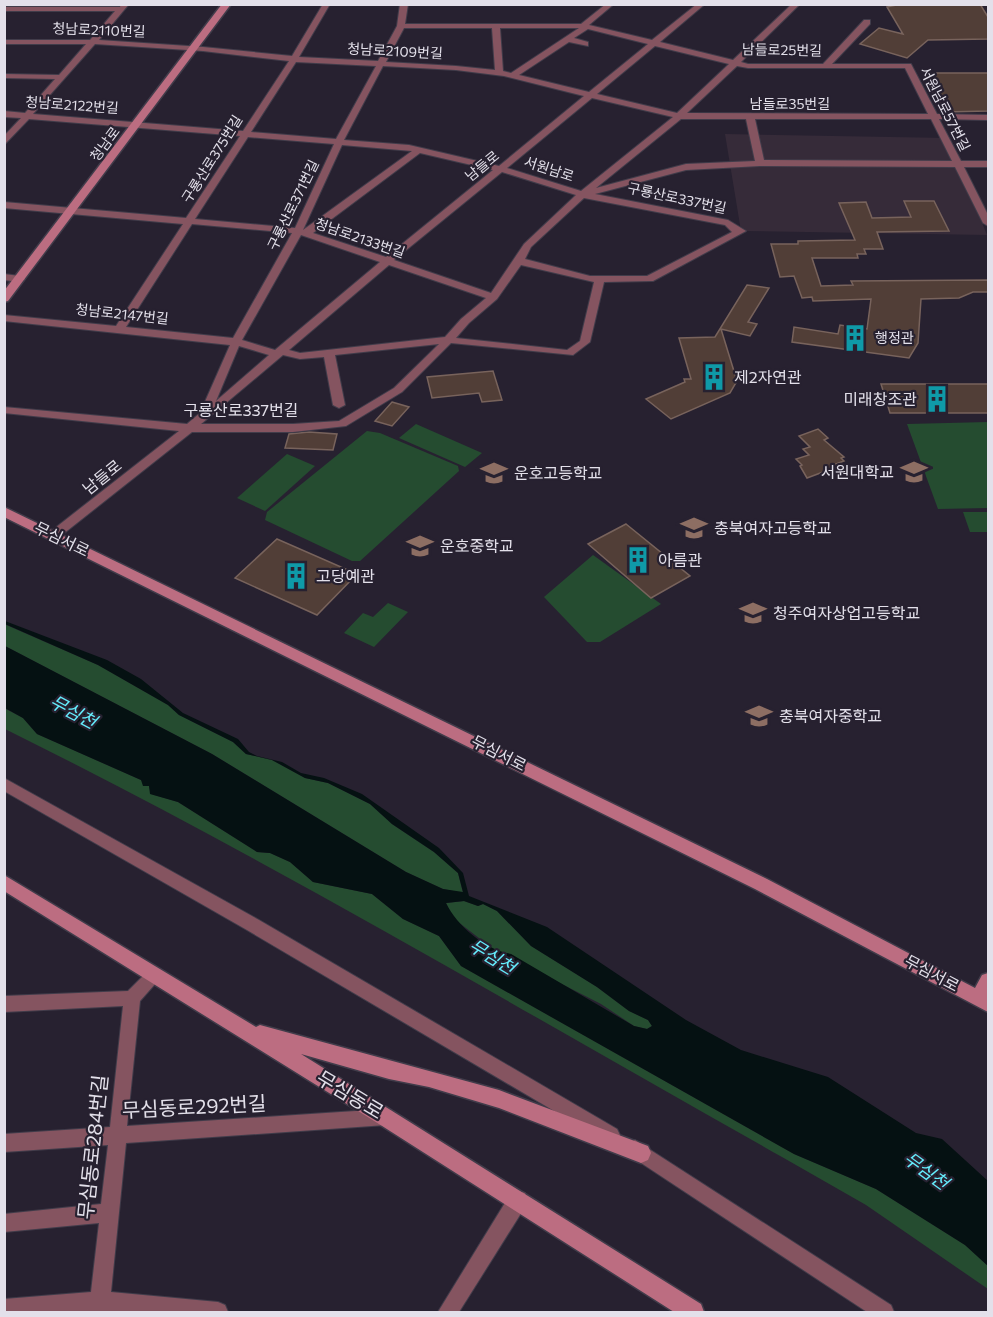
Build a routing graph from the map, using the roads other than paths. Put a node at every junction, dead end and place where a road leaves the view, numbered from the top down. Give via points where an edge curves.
1 (227, 4) edge
2 (327, 4) edge
3 (404, 4) edge
4 (611, 4) edge
5 (702, 4) edge
6 (797, 4) edge
7 (124, 7) edge
8 (4, 9) edge
9 (867, 22) dead end
10 (401, 26) junction
11 (496, 26) junction
12 (584, 27) junction
13 (567, 39) junction
14 (4, 42) edge
15 (95, 42) junction
16 (658, 43) junction
17 (585, 44) dead end
18 (193, 49) junction
19 (294, 59) junction
20 (734, 63) junction
21 (381, 64) junction
22 (828, 64) junction
23 (908, 66) joint
24 (499, 73) junction
25 (4, 76) edge
26 (512, 76) junction
27 (62, 77) junction
28 (593, 94) junction
29 (4, 114) edge
30 (31, 114) junction
31 (679, 116) junction
32 (750, 117) junction
33 (933, 117) junction
34 (988, 117) edge
35 (137, 123) junction
36 (244, 133) junction
37 (340, 140) junction
38 (4, 142) edge
39 (419, 150) junction
40 (760, 163) junction
41 (959, 164) junction
42 (988, 164) edge
43 (502, 169) junction
44 (584, 195) junction
45 (4, 205) edge
46 (70, 212) junction
47 (188, 223) junction
48 (988, 224) edge
49 (301, 233) junction
50 (519, 261) junction
51 (387, 262) junction
52 (4, 277) edge
53 (20, 279) junction
54 (600, 279) junction
55 (493, 297) junction
56 (4, 299) edge
57 (4, 318) edge
58 (120, 328) junction
59 (449, 340) junction
60 (236, 342) junction
61 (279, 352) junction
62 (329, 353) junction
63 (339, 405) dead end
64 (4, 410) edge
65 (203, 417) junction
66 (188, 428) junction
67 (4, 511) edge
68 (54, 535) junction
69 (4, 784) edge
70 (4, 882) edge
71 (154, 975) junction
72 (988, 981) edge
73 (132, 998) junction
74 (984, 1001) edge
75 (4, 1004) edge
76 (242, 1029) junction
77 (386, 1117) junction
78 (117, 1133) junction
79 (4, 1143) edge
80 (640, 1153) junction
81 (518, 1200) junction
82 (109, 1213) junction
83 (4, 1222) edge
84 (675, 1306) edge
85 (99, 1307) edge
86 (4, 1309) edge
87 (218, 1312) edge
88 (448, 1312) edge
89 (693, 1312) edge
90 (884, 1312) edge

1 - 18 street, 청남로
2 - 19 street, 구룡산로375번길
3 - 10 street, 구룡산로371번길
4 - 12 street
5 - 16 street, 남들로
6 - 20 street, 구룡산로337번길
7 - 8 street
7 - 15 street
9 - 22 street
10 - 11 street, 남들로25번길
10 - 21 street, 구룡산로371번길
11 - 12 street, 남들로25번길
11 - 24 street
12 - 13 street
12 - 16 street, 남들로25번길
13 - 17 street
13 - 26 street
14 - 15 street, 청남로2110번길
15 - 18 street, 청남로2110번길
15 - 27 street
16 - 20 street, 남들로25번길
16 - 28 street, 남들로
18 - 19 street, 청남로2109번길
18 - 35 street, 청남로
19 - 21 street, 청남로2109번길
19 - 36 street, 구룡산로375번길
20 - 22 street, 남들로25번길
20 - 31 street, 구룡산로337번길
21 - 24 street, 청남로2109번길
21 - 37 street, 구룡산로371번길
22 - 23 street, 남들로25번길
23 - 33 street, 서원남로57번길
24 - 26 street, 청남로2109번길
25 - 27 street
26 - 28 street, 청남로2109번길
27 - 30 street
28 - 31 street, 남들로35번길
28 - 43 street, 남들로
29 - 30 street, 청남로2122번길
30 - 35 street, 청남로2122번길
30 - 38 street
31 - 32 street, 남들로35번길
31 - 44 street, 구룡산로337번길
32 - 33 street, 남들로35번길
32 - 40 street
33 - 34 street, 남들로35번길
33 - 41 street, 서원남로57번길
35 - 36 street, 서원남로
35 - 46 street, 청남로
36 - 37 street, 서원남로
36 - 47 street, 구룡산로375번길
37 - 39 street, 서원남로
37 - 49 street, 구룡산로371번길
39 - 43 street, 서원남로
39 - 49 street
40 - 41 street, 서원남로
40 - 44 street, 서원남로 via 686,167
41 - 42 street, 서원남로
41 - 48 street, 서원남로57번길
43 - 44 street, 서원남로
43 - 51 street, 남들로
44 - 50 street, 구룡산로337번길 via 527,246
44 - 54 street, 구룡산로337번길 via 728,223 741,231 649,279
45 - 46 street, 청남로2133번길
46 - 47 street, 청남로2133번길
46 - 53 street, 청남로
47 - 49 street, 청남로2133번길
47 - 58 street, 구룡산로375번길
49 - 51 street, 청남로2133번길
49 - 60 street, 구룡산로371번길
50 - 54 street, 구룡산로337번길
50 - 55 street, 구룡산로337번길
51 - 55 street, 청남로2133번길
51 - 61 street, 남들로
52 - 53 street
53 - 56 street, 청남로
54 - 59 street via 585,342 569,353
55 - 59 street, 구룡산로337번길
57 - 58 street, 청남로2147번길
58 - 60 street, 청남로2147번길
59 - 62 street
59 - 66 street, 구룡산로337번길 via 398,390 342,424
60 - 61 street, 청남로2147번길
60 - 65 street, 구룡산로371번길
61 - 62 street via 300,356
61 - 65 street, 남들로
62 - 63 street
64 - 66 street, 구룡산로337번길
65 - 66 street, 남들로
66 - 68 street, 남들로
67 - 68 street, 무심서로
68 - 74 street, 무심서로 via 761,884
69 - 80 street
70 - 71 street, 무심동로
71 - 73 street
71 - 76 street, 무심동로
72 - 74 street
73 - 75 street
73 - 78 street, 무심동로284번길
76 - 77 street, 무심동로
76 - 80 street via 499,1099
77 - 78 street, 무심동로292번길
77 - 81 street, 무심동로
78 - 79 street, 무심동로292번길
78 - 82 street, 무심동로284번길
80 - 90 street
81 - 84 street, 무심동로
81 - 88 street
82 - 83 street
82 - 85 street, 무심동로284번길
84 - 89 street, 무심동로
85 - 86 street
85 - 87 street

